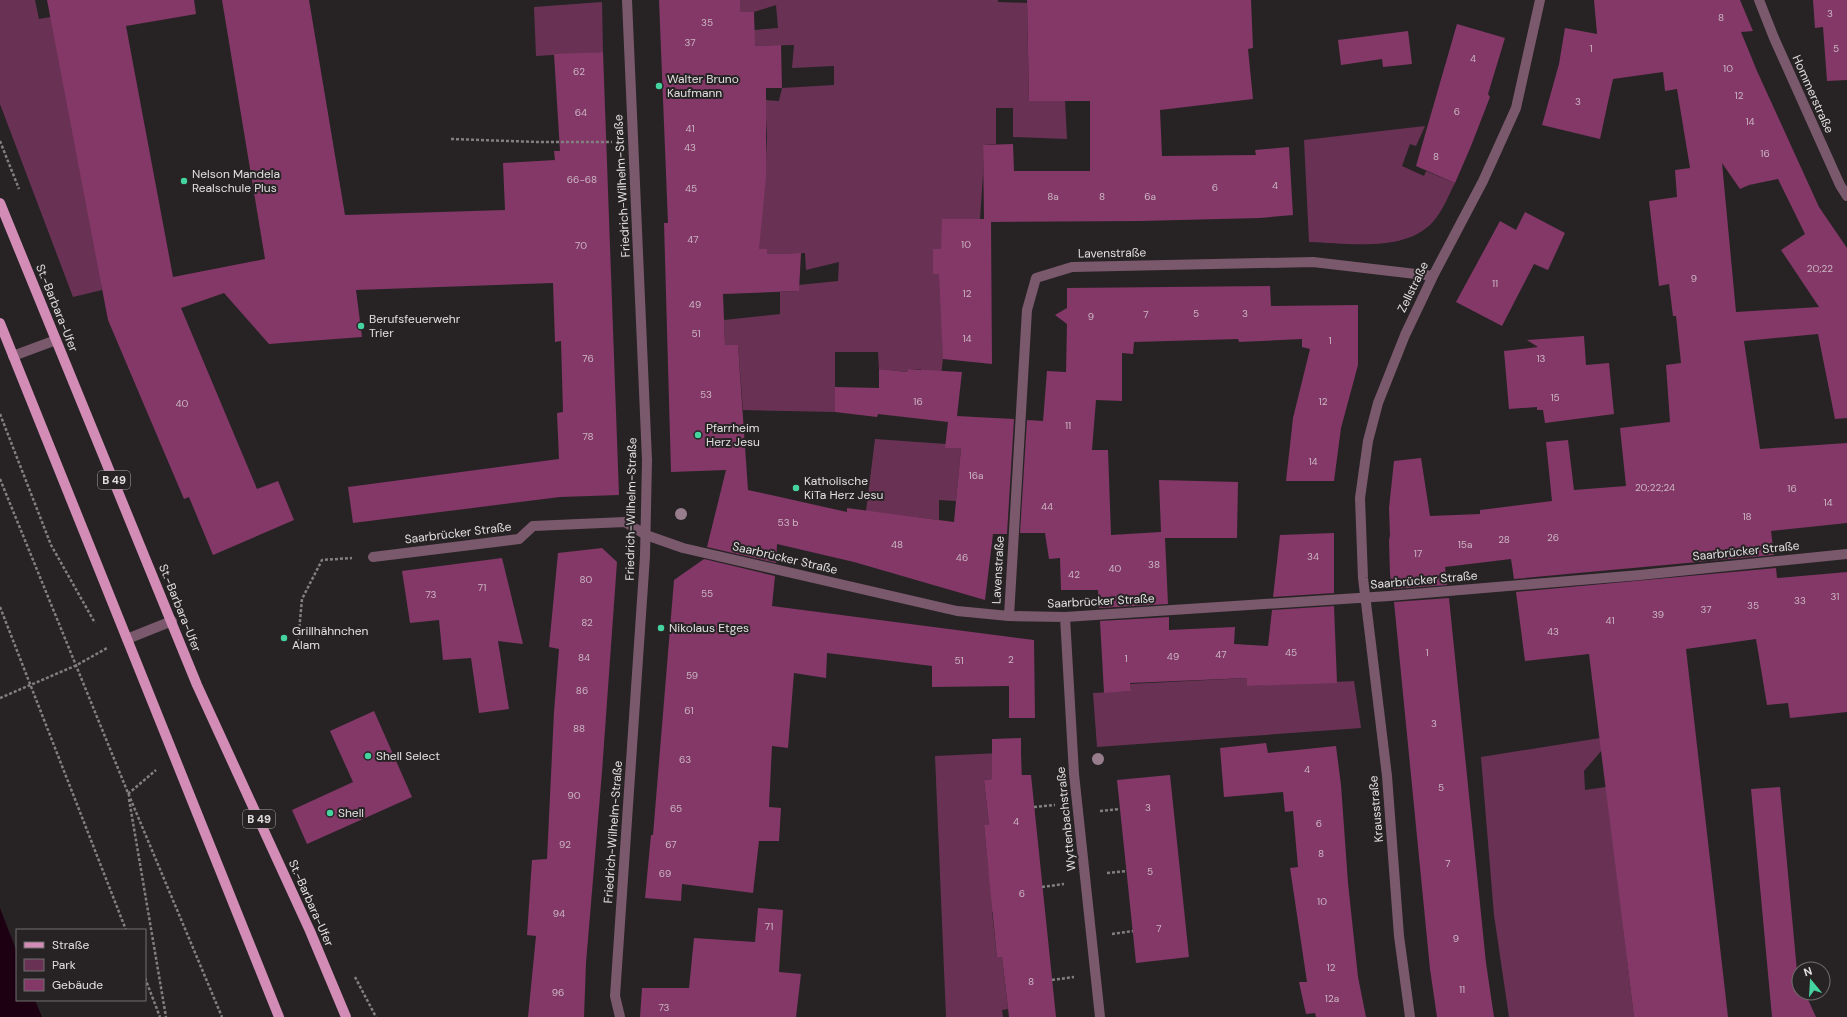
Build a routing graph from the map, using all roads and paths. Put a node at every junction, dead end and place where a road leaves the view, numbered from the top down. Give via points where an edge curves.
1 (628, 0) edge
2 (1540, 0) edge
3 (1759, 0) edge
4 (451, 139) dead end
5 (632, 142) junction
6 (1847, 196) edge
7 (0, 204) edge
8 (1433, 276) junction
9 (0, 323) edge
10 (56, 340) junction
11 (13, 356) junction
12 (0, 414) edge
13 (0, 479) edge
14 (646, 535) junction
15 (1847, 554) edge
16 (373, 557) joint
17 (1366, 598) junction
18 (0, 606) edge
19 (1009, 616) junction
20 (1065, 617) junction
21 (172, 621) junction
22 (97, 626) dead end
23 (127, 638) junction
24 (298, 642) dead end
25 (105, 643) dead end
26 (107, 648) junction
27 (110, 656) dead end
28 (77, 666) junction
29 (30, 685) junction
30 (0, 698) edge
31 (160, 776) dead end
32 (128, 793) junction
33 (1056, 805) dead end
34 (1034, 807) dead end
35 (1120, 809) dead end
36 (1095, 812) dead end
37 (1127, 871) dead end
38 (1101, 873) dead end
39 (1071, 884) dead end
40 (1042, 887) dead end
41 (126, 929) edge
42 (1133, 931) dead end
43 (1106, 935) dead end
44 (1080, 976) dead end
45 (1052, 980) dead end
46 (146, 981) edge
47 (160, 1017) edge
48 (166, 1017) edge
49 (222, 1017) edge
50 (279, 1017) edge
51 (346, 1017) edge
52 (620, 1017) edge
53 (1100, 1017) edge
54 (1410, 1017) edge

1 - 5 street, Friedrich-Wilhelm-Straße
2 - 8 street, Zellstraße via 1516,108 1484,181
3 - 6 street, Hommerstraße via 1833,171
4 - 5 path
5 - 14 street, Friedrich-Wilhelm-Straße via 647,460
7 - 10 main road, St.-Barbara-Ufer / B 49
8 - 17 street, Zellstraße via 1405,335 1378,403 1368,441 1360,498
8 - 19 street, Lavenstraße via 1313,262 1072,267 1036,278 1027,310
9 - 11 main road
10 - 11 street
10 - 21 main road, St.-Barbara-Ufer / B 49
11 - 23 main road
12 - 22 path via 51,545
13 - 28 path
14 - 16 street, Saarbrücker Straße via 625,522 533,526 519,539
14 - 19 street, Saarbrücker Straße via 683,548 957,611
14 - 52 street, Friedrich-Wilhelm-Straße via 615,996
15 - 17 street, Saarbrücker Straße via 1640,575
16 - 24 path via 322,560 302,599
17 - 20 street, Saarbrücker Straße
17 - 54 street, Krausstraße via 1387,776 1399,936
18 - 29 path
19 - 20 street, Saarbrücker Straße
20 - 53 street, Wyttenbachstraße via 1074,774
21 - 23 street
21 - 51 main road, St.-Barbara-Ufer / B 49 via 197,685
23 - 26 path
23 - 50 main road
25 - 26 path
26 - 27 path
26 - 28 path
28 - 29 path
28 - 32 path
29 - 30 path
29 - 41 path
31 - 32 path via 158,768
32 - 48 path
32 - 49 path
33 - 34 path
35 - 36 path
37 - 38 path
39 - 40 path
42 - 43 path
44 - 45 path
46 - 47 path

